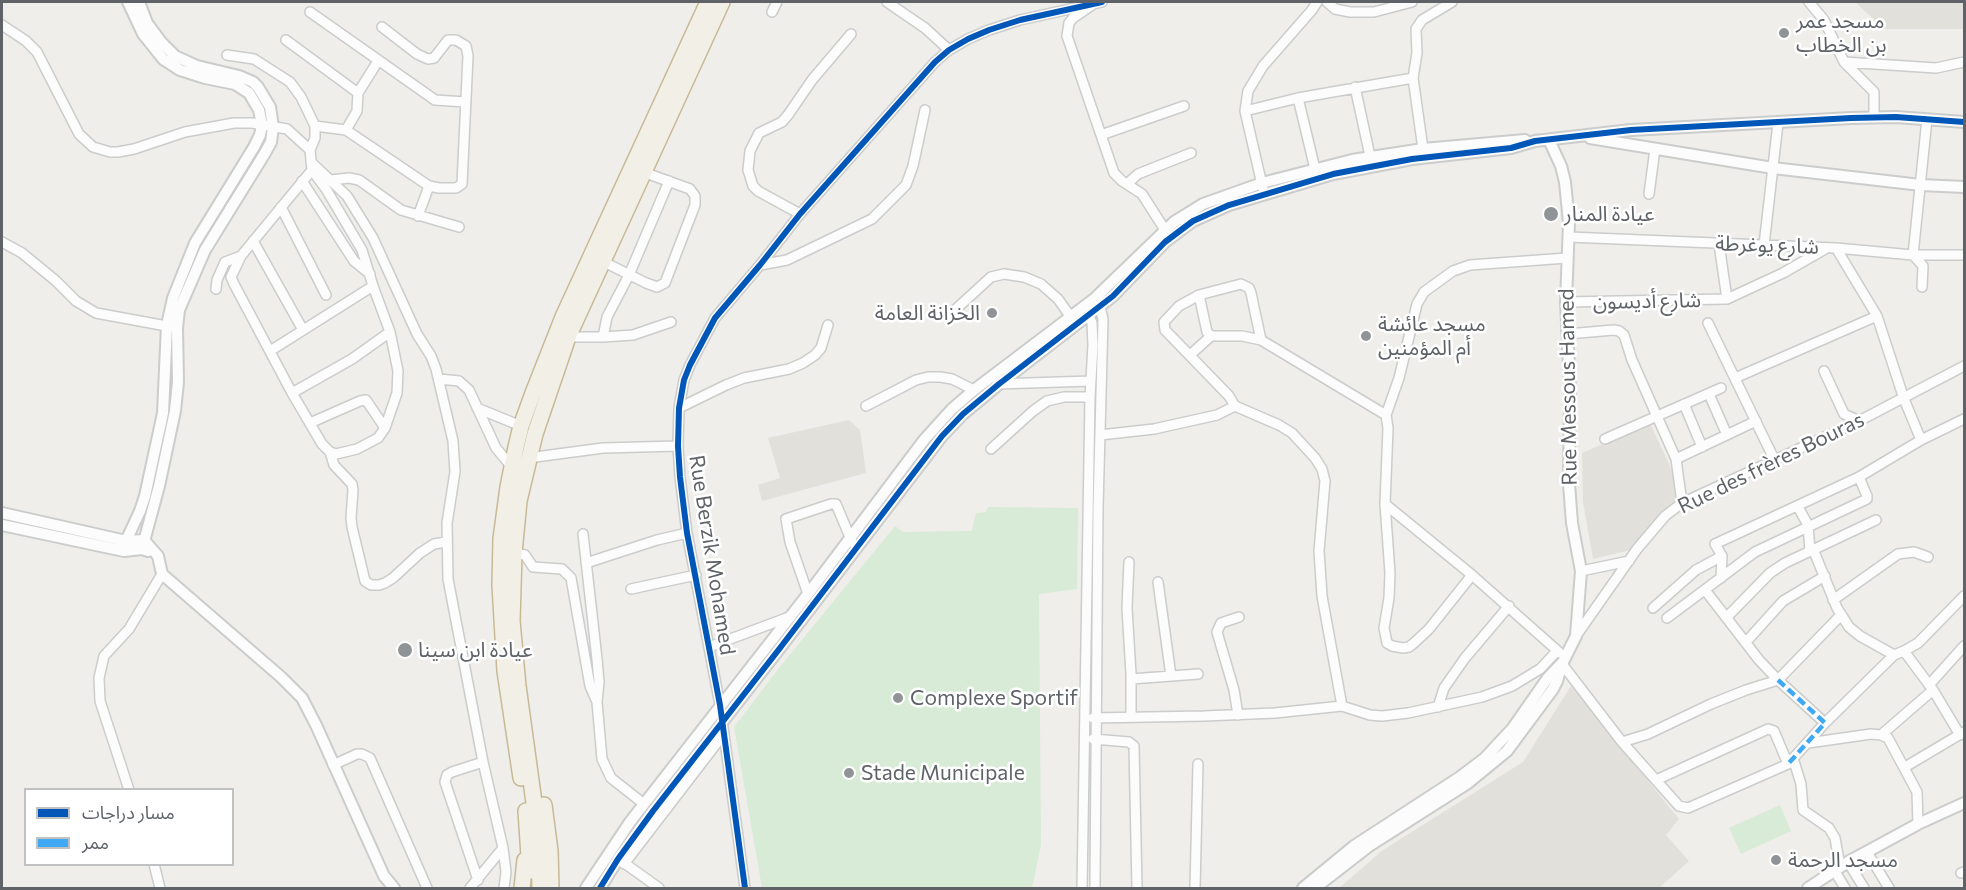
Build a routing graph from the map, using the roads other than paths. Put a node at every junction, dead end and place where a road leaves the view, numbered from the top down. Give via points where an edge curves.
1 (128, 2) edge
2 (139, 2) edge
3 (708, 2) edge
4 (722, 2) edge
5 (777, 2) edge
6 (887, 2) edge
7 (1097, 2) edge
8 (1317, 2) edge
9 (1328, 2) edge
10 (1412, 2) edge
11 (1452, 2) edge
12 (1809, 2) edge
13 (310, 12) dead end
14 (772, 12) dead end
15 (2, 26) edge
16 (382, 27) dead end
17 (850, 34) dead end
18 (286, 40) dead end
19 (949, 51) junction
20 (226, 55) dead end
21 (378, 61) junction
22 (1844, 62) junction
23 (1965, 62) edge
24 (1413, 78) junction
25 (1354, 87) junction
26 (358, 93) junction
27 (1298, 98) junction
28 (466, 102) junction
29 (1184, 106) dead end
30 (925, 110) dead end
31 (1245, 111) junction
32 (1874, 117) junction
33 (1927, 119) junction
34 (1965, 122) edge
35 (1778, 123) junction
36 (267, 126) junction
37 (315, 126) junction
38 (346, 130) junction
39 (1101, 135) junction
40 (1586, 136) junction
41 (1549, 140) junction
42 (1534, 141) junction
43 (1423, 149) junction
44 (1655, 149) junction
45 (310, 150) junction
46 (1191, 153) dead end
47 (1370, 156) junction
48 (311, 166) junction
49 (1773, 168) junction
50 (1316, 169) junction
51 (643, 172) junction
52 (331, 180) junction
53 (302, 181) junction
54 (669, 181) junction
55 (1127, 184) junction
56 (1921, 185) junction
57 (429, 186) junction
58 (1965, 187) edge
59 (1263, 188) junction
60 (1649, 194) dead end
61 (281, 207) junction
62 (800, 214) junction
63 (418, 216) junction
64 (459, 227) dead end
65 (1165, 230) junction
66 (1569, 237) junction
67 (253, 241) junction
68 (2, 242) edge
69 (1719, 244) junction
70 (1764, 245) junction
71 (1831, 248) junction
72 (1913, 255) junction
73 (1965, 255) edge
74 (241, 256) junction
75 (1567, 258) junction
76 (602, 261) junction
77 (760, 266) junction
78 (370, 274) junction
79 (629, 275) junction
80 (373, 286) junction
81 (1922, 287) dead end
82 (216, 289) dead end
83 (1199, 295) junction
84 (326, 296) dead end
85 (1727, 299) junction
86 (1566, 302) junction
87 (1097, 303) junction
88 (956, 309) dead end
89 (1087, 310) junction
90 (1070, 316) junction
91 (1877, 316) junction
92 (671, 322) dead end
93 (1708, 323) dead end
94 (828, 325) dead end
95 (172, 327) junction
96 (303, 330) junction
97 (390, 332) junction
98 (1567, 334) junction
99 (1211, 336) junction
100 (568, 337) junction
101 (603, 338) junction
102 (1261, 340) junction
103 (270, 351) junction
104 (1190, 356) junction
105 (1965, 366) edge
106 (1824, 371) dead end
107 (1735, 378) junction
108 (439, 379) junction
109 (1091, 381) junction
110 (999, 384) junction
111 (977, 387) junction
112 (1721, 388) dead end
113 (292, 393) junction
114 (1709, 394) junction
115 (1090, 397) junction
116 (1904, 399) junction
117 (1684, 404) junction
118 (866, 405) dead end
119 (1234, 406) junction
120 (477, 408) junction
121 (679, 408) junction
122 (1386, 415) junction
123 (1656, 416) junction
124 (1965, 419) edge
125 (1756, 421) junction
126 (1859, 421) junction
127 (310, 423) junction
128 (521, 426) junction
129 (385, 428) junction
130 (1100, 435) junction
131 (1727, 435) junction
132 (1605, 440) dead end
133 (1920, 440) junction
134 (678, 446) junction
135 (1702, 447) junction
136 (991, 449) dead end
137 (330, 452) junction
138 (528, 459) junction
139 (1676, 459) junction
140 (1775, 461) junction
141 (511, 466) junction
142 (1860, 477) junction
143 (1682, 503) junction
144 (1385, 504) junction
145 (1798, 507) junction
146 (2, 513) edge
147 (1876, 520) dead end
148 (2, 525) edge
149 (1808, 525) junction
150 (687, 533) junction
151 (583, 534) dead end
152 (850, 537) junction
153 (446, 542) junction
154 (143, 545) junction
155 (125, 546) junction
156 (856, 549) junction
157 (1812, 550) junction
158 (514, 553) junction
159 (1722, 556) junction
160 (1928, 557) dead end
161 (1629, 561) junction
162 (1129, 562) dead end
163 (586, 563) junction
164 (1581, 571) junction
165 (162, 574) junction
166 (696, 575) junction
167 (1472, 575) junction
168 (1825, 576) junction
169 (1721, 578) junction
170 (1158, 582) dead end
171 (631, 589) dead end
172 (1705, 590) junction
173 (807, 594) junction
174 (1965, 596) edge
175 (1833, 600) junction
176 (1509, 606) junction
177 (1653, 608) dead end
178 (1841, 615) junction
179 (1727, 616) junction
180 (789, 617) junction
181 (1239, 617) dead end
182 (1667, 618) dead end
183 (593, 623) junction
184 (580, 626) junction
185 (1576, 636) junction
186 (1746, 642) junction
187 (1965, 646) edge
188 (710, 647) junction
189 (1904, 651) junction
190 (1894, 655) junction
191 (1561, 657) junction
192 (1198, 674) dead end
193 (1171, 676) junction
194 (1131, 679) junction
195 (1778, 681) junction
196 (1931, 688) junction
197 (597, 702) junction
198 (720, 705) junction
199 (1342, 706) junction
200 (1438, 707) junction
201 (1238, 714) junction
202 (1097, 717) junction
203 (1131, 717) junction
204 (1084, 718) junction
205 (721, 723) junction
206 (1825, 723) junction
207 (1962, 734) edge
208 (723, 735) junction
209 (1881, 735) junction
210 (526, 738) junction
211 (1085, 739) junction
212 (1097, 740) junction
213 (1622, 742) junction
214 (1808, 743) junction
215 (1790, 761) junction
216 (483, 762) junction
217 (1198, 764) dead end
218 (333, 765) junction
219 (1905, 767) junction
220 (1656, 780) junction
221 (129, 788) edge
222 (1965, 803) edge
223 (644, 804) junction
224 (1420, 808) junction
225 (1918, 824) junction
226 (527, 836) junction
227 (503, 848) junction
228 (1867, 852) junction
229 (621, 861) junction
230 (154, 866) edge
231 (1841, 866) junction
232 (384, 876) junction
233 (478, 880) junction
234 (160, 888) edge
235 (385, 888) edge
236 (394, 888) edge
237 (427, 888) edge
238 (470, 888) edge
239 (504, 888) edge
240 (522, 888) edge
241 (530, 888) edge
242 (540, 888) edge
243 (551, 888) edge
244 (586, 888) edge
245 (600, 888) edge
246 (659, 888) edge
247 (745, 888) edge
248 (1082, 888) edge
249 (1095, 888) edge
250 (1137, 888) edge
251 (1195, 888) edge
252 (1303, 888) edge
253 (1315, 888) edge
254 (1808, 888) edge
255 (1845, 888) edge
256 (1864, 888) edge
257 (1889, 888) edge

1 - 36 street via 143,34 163,59 180,70 235,84 249,93
2 - 36 street via 147,22 175,56 253,82 270,107
3 - 128 highway via 563,317
4 - 51 highway
5 - 14 street
6 - 19 street via 925,28
7 - 19 street, Rue Berzik Mohamed via 1020,20 968,39
7 - 39 street via 1073,18 1067,36
8 - 31 street via 1257,75 1248,92
9 - 10 street via 1335,9 1350,12 1374,12
11 - 24 street via 1422,20 1416,29
12 - 22 street via 1824,20
13 - 21 street
15 - 36 street via 37,52 79,134 93,147 118,152 185,132 234,123
16 - 28 street via 428,59 435,58 448,40 466,46
17 - 62 street via 789,115 759,133 750,151 748,170 753,186
18 - 26 street
19 - 62 street, Rue Berzik Mohamed
20 - 37 street via 254,59 290,82
21 - 26 street
21 - 28 street via 435,100
22 - 23 street via 1936,68
22 - 32 street via 1874,92
24 - 25 street
24 - 43 street
25 - 27 street
25 - 47 street
26 - 38 street via 357,111
27 - 31 street
27 - 50 street
28 - 57 street via 462,184 456,188
29 - 39 street
30 - 77 street via 906,184 872,219 787,260
31 - 59 street
32 - 33 street
32 - 35 street
33 - 34 street
33 - 56 street
35 - 40 street
35 - 49 street
36 - 45 street via 287,129
36 - 95 street via 195,243 173,298
37 - 38 street
37 - 45 street
38 - 57 street
39 - 55 street via 1114,174
40 - 41 street
40 - 44 street
41 - 42 street
41 - 66 street, Rue Messous Hamed via 1565,182
42 - 43 street
42 - 59 street via 1511,148 1361,167
43 - 47 street
44 - 49 street
44 - 60 street
45 - 48 street
46 - 55 street via 1138,174
47 - 50 street
48 - 52 street
48 - 53 street
48 - 78 street via 355,236
49 - 56 street
49 - 70 street
50 - 59 street
51 - 54 street
51 - 76 highway
52 - 63 street via 359,180 401,210
52 - 108 street via 373,238
53 - 61 street
53 - 78 street via 354,261
54 - 79 street
54 - 79 street via 690,189 696,200 668,275 663,285 657,287
55 - 65 street via 1148,200
56 - 58 street
56 - 72 street
57 - 63 street
59 - 65 street via 1203,204
59 - 87 street via 1183,227 1126,284
61 - 67 street
61 - 84 street
62 - 77 street, Rue Berzik Mohamed
63 - 64 street
65 - 87 street
66 - 69 street, شارع يوغرطة
66 - 75 street, Rue Messous Hamed
67 - 74 street
67 - 96 street
68 - 95 street via 96,313
69 - 70 street, شارع يوغرطة
69 - 85 street
70 - 71 street, شارع يوغرطة
71 - 72 street, شارع يوغرطة
71 - 85 street
71 - 91 street
72 - 73 street, شارع يوغرطة
72 - 81 street via 1923,266
74 - 82 street via 225,262
74 - 103 street via 231,277
75 - 86 street, Rue Messous Hamed
75 - 122 street via 1470,265 1424,292 1417,304
76 - 79 street
76 - 100 highway
77 - 121 street, Rue Berzik Mohamed via 715,318 684,380
78 - 80 street
79 - 101 street via 607,316
80 - 96 street
80 - 97 street
83 - 99 street
83 - 102 street via 1245,285 1251,293
83 - 104 street via 1179,306 1164,322 1165,330
85 - 86 street, شارع أديسون
86 - 98 street, Rue Messous Hamed
87 - 89 street
87 - 130 street via 1103,319
88 - 90 street via 991,278 1004,274 1041,284
89 - 90 street
89 - 109 street via 1093,334
89 - 110 street
90 - 111 street
91 - 107 street
91 - 116 street
92 - 101 street via 633,335
93 - 107 street
94 - 121 street via 821,348 803,363 735,382
95 - 154 street via 178,382 175,411
95 - 155 street via 163,413 145,496
96 - 103 street
97 - 113 street
97 - 129 street via 398,393
98 - 123 street via 1614,330 1622,333
98 - 164 street, Rue Messous Hamed via 1569,484
99 - 102 street
99 - 104 street
100 - 101 street
100 - 138 highway
102 - 122 street
103 - 113 street
104 - 119 street
105 - 116 street
106 - 126 street via 1844,414
107 - 125 street
108 - 120 street via 459,381
108 - 153 street via 453,441 455,472
109 - 110 street
109 - 115 street
110 - 111 street
110 - 156 street via 942,436
111 - 118 street via 928,377
111 - 152 street via 924,440
112 - 114 street
113 - 127 street
114 - 117 street
114 - 131 street
115 - 136 street via 1047,401
115 - 204 street
116 - 126 street, Rue des frères Bouras
116 - 133 street
117 - 123 street
117 - 135 street
119 - 130 street via 1217,415 1154,429
119 - 199 street via 1292,433 1322,469 1325,481 1320,574
120 - 128 street
120 - 141 street via 496,448
121 - 134 street, Rue Berzik Mohamed
122 - 144 street
123 - 132 street
123 - 139 street
124 - 133 street
125 - 131 street
125 - 140 street
126 - 140 street, Rue des frères Bouras
127 - 129 street via 366,400
127 - 137 street
128 - 141 highway
129 - 137 street via 378,438 357,449
130 - 202 street
131 - 135 street
133 - 142 street
134 - 138 street via 603,448
134 - 150 street, Rue Berzik Mohamed
135 - 139 street
137 - 153 street via 334,465 352,484 352,527 367,583 385,583 420,553
138 - 158 highway
139 - 143 street
140 - 143 street, Rue des frères Bouras
141 - 226 highway via 501,539 500,585 505,671
142 - 145 street
142 - 149 street via 1867,499
143 - 161 street, Rue des frères Bouras via 1665,516
144 - 167 street
144 - 167 street via 1390,573 1384,628 1387,643 1402,648 1414,643
145 - 149 street
145 - 159 street via 1715,544
146 - 155 street
147 - 157 street
148 - 155 street
149 - 157 street
149 - 169 street via 1755,552
150 - 163 street
150 - 166 street, Rue Berzik Mohamed
151 - 163 street
152 - 156 street
152 - 173 street
152 - 173 street via 834,503 786,519
153 - 216 street via 448,579
154 - 155 street
154 - 165 street via 159,556
156 - 205 street
157 - 168 street
157 - 179 street via 1770,573
158 - 184 street via 525,555 535,567 562,569 569,574
158 - 210 highway via 512,630
159 - 169 street
159 - 177 street via 1696,570
160 - 175 street via 1914,552 1898,554
161 - 164 street
161 - 185 street, Rue des frères Bouras
162 - 194 street
163 - 183 street
164 - 185 street, Rue Messous Hamed
165 - 218 street via 302,698
165 - 221 street via 129,629 104,656 99,678 100,701
166 - 171 street
166 - 188 street, Rue Berzik Mohamed
167 - 176 street
168 - 175 street
168 - 186 street via 1783,601
169 - 172 street
170 - 193 street
172 - 179 street
172 - 182 street
173 - 180 street
174 - 189 street via 1918,643
175 - 178 street
176 - 191 street
176 - 200 street via 1465,658 1444,688
178 - 190 street via 1860,636
178 - 195 street
179 - 186 street
180 - 188 street
180 - 198 street
181 - 201 street via 1221,623 1217,632
183 - 184 street
183 - 197 street via 599,682
184 - 197 street via 590,686
185 - 191 street, Rue des frères Bouras
186 - 195 street
187 - 196 street
188 - 198 street, Rue Berzik Mohamed
189 - 190 street
189 - 196 street
190 - 206 street
191 - 200 street via 1512,686
191 - 213 street
191 - 224 street, Rue des frères Bouras via 1512,729 1485,758
192 - 193 street
193 - 194 street
194 - 203 street
195 - 206 street
195 - 213 street via 1746,690
196 - 207 street
196 - 209 street
197 - 223 street via 605,769 618,785
198 - 205 street, Rue Berzik Mohamed
198 - 223 street
199 - 200 street via 1382,716
199 - 201 street
201 - 203 street
202 - 203 street
202 - 204 street
202 - 212 street
204 - 211 street
205 - 208 street, Rue Berzik Mohamed
205 - 229 street via 653,811
206 - 214 street
207 - 219 street
208 - 229 street
208 - 247 street, Rue Berzik Mohamed
209 - 214 street
209 - 219 street via 1888,738
210 - 242 highway via 539,839
210 - 243 highway via 548,829
211 - 212 street
211 - 248 street
212 - 249 street
212 - 250 street via 1129,742 1134,746
213 - 220 street
214 - 215 street
215 - 220 street via 1688,808 1679,806
215 - 220 street via 1774,731 1768,729
215 - 231 street via 1802,784 1803,810 1829,828
216 - 227 street
216 - 233 street via 452,772 446,782
217 - 251 street
218 - 232 street
218 - 237 street via 357,754 370,758
219 - 225 street via 1917,792
222 - 225 street
223 - 244 street
224 - 252 street via 1354,846
224 - 253 street
225 - 228 street
226 - 240 highway
226 - 241 highway
227 - 233 street
227 - 239 street
228 - 231 street
228 - 257 street
229 - 245 street
229 - 246 street
230 - 234 street
231 - 254 street
231 - 255 street
231 - 256 street
232 - 235 street
232 - 236 street
233 - 238 street

